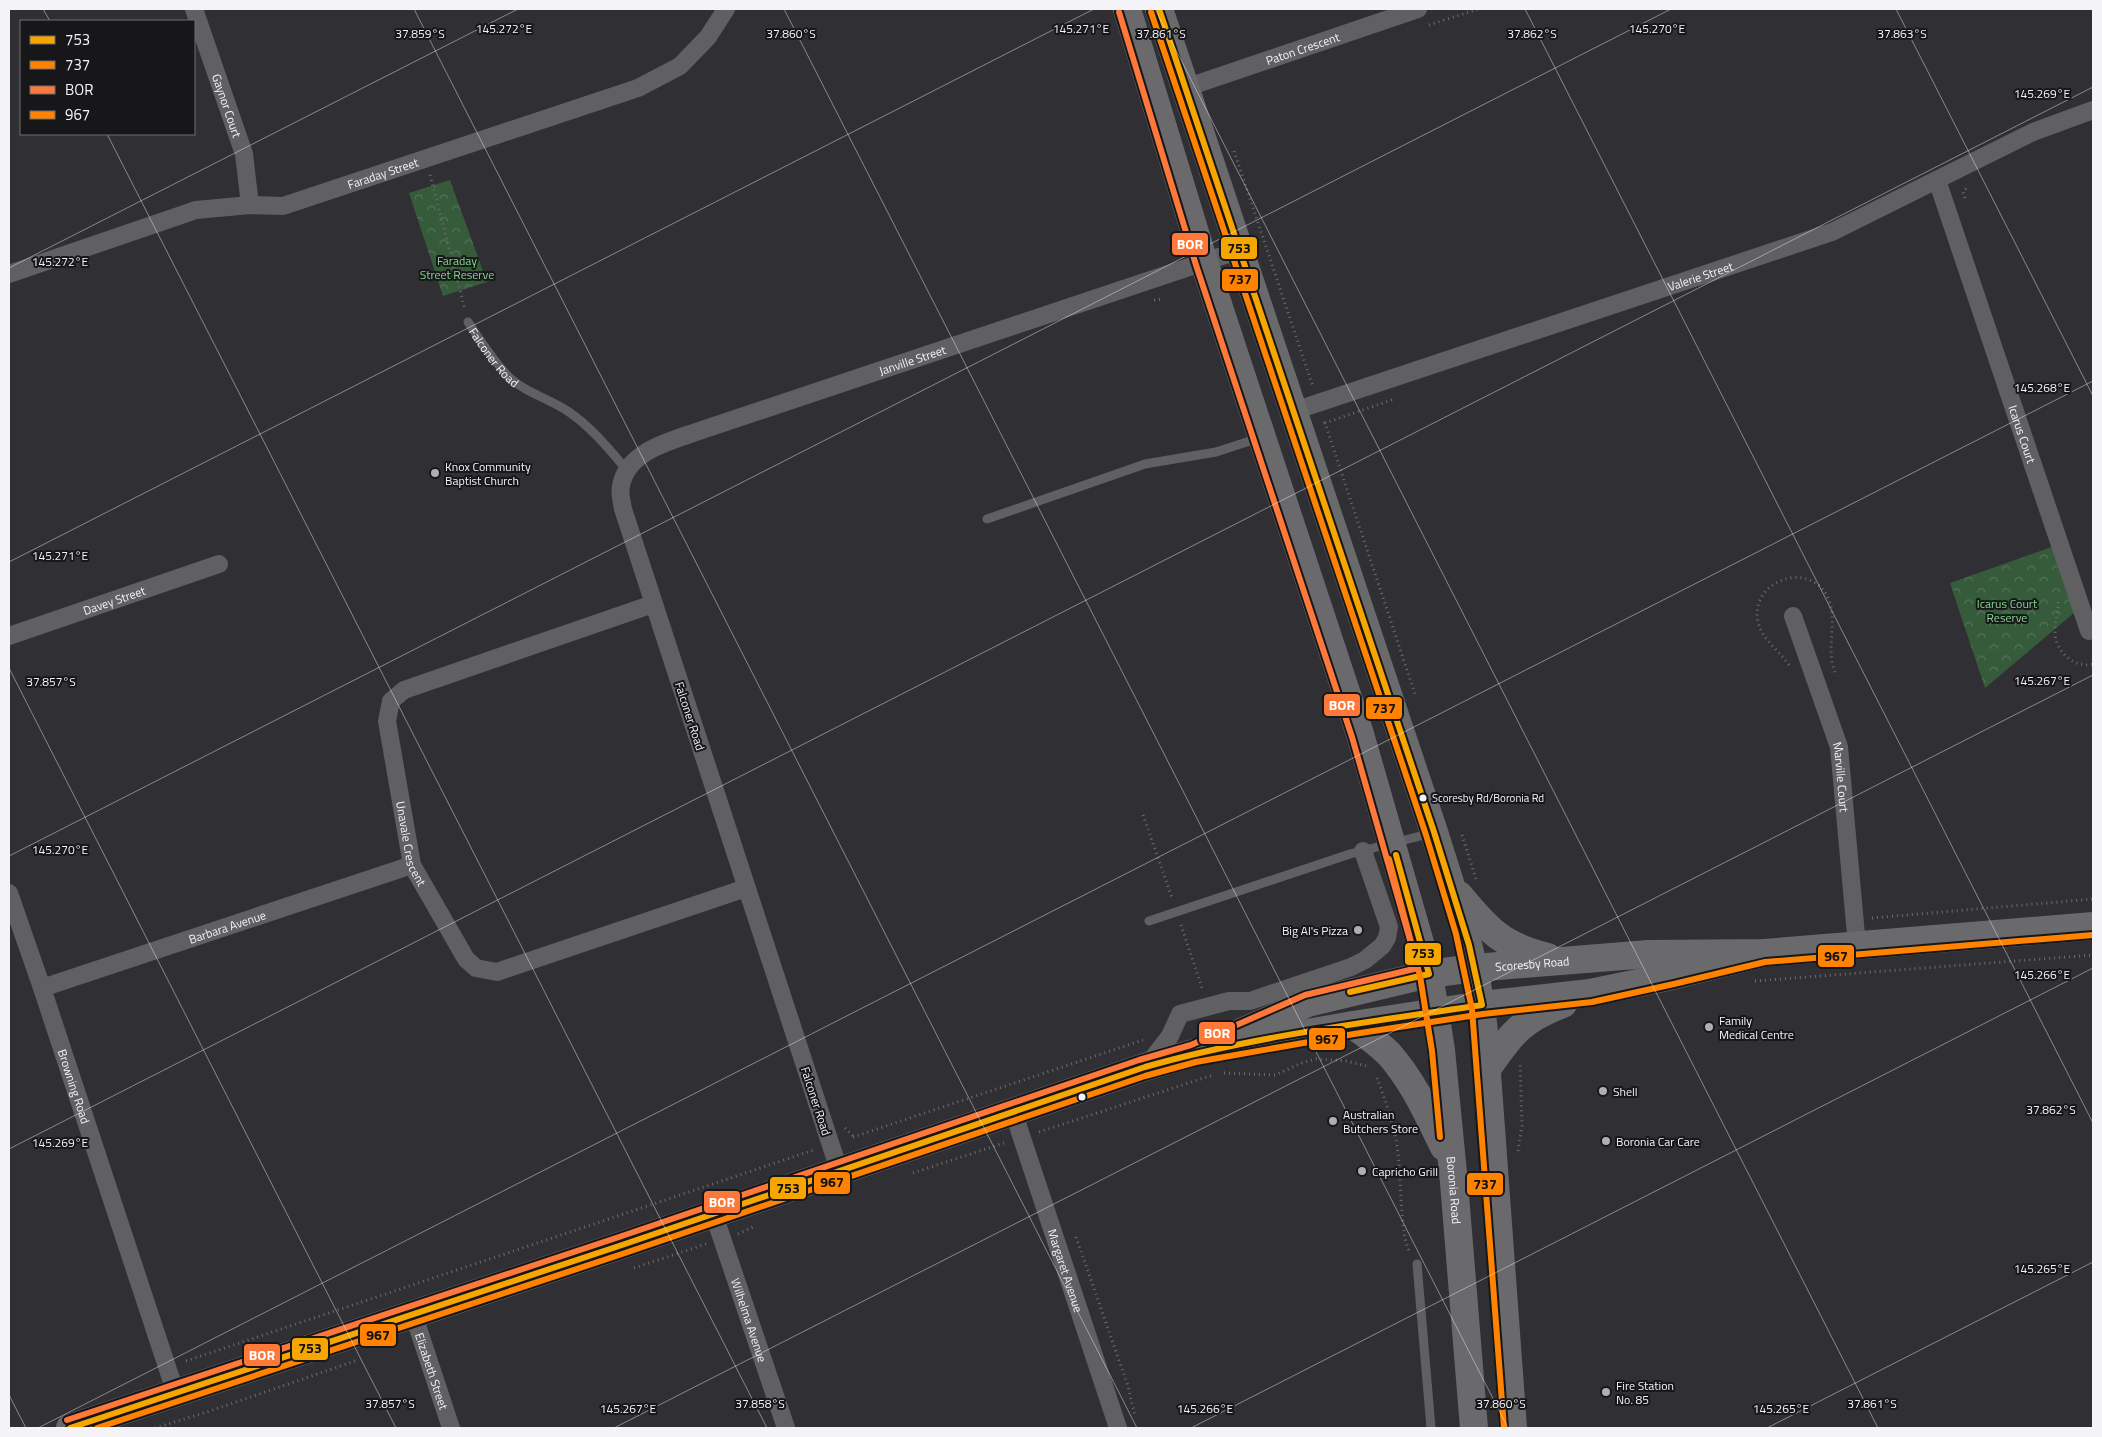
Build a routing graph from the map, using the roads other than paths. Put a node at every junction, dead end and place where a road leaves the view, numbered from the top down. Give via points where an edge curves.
1 (194, 9) edge
2 (726, 9) edge
3 (1127, 9) edge
4 (1159, 9) edge
5 (1418, 9) edge
6 (1185, 88) junction
7 (2093, 110) edge
8 (1937, 180) junction
9 (250, 205) junction
10 (1240, 250) junction
11 (1204, 262) junction
12 (9, 274) edge
13 (468, 322) road end
14 (1294, 411) junction
15 (1262, 437) junction
16 (626, 469) junction
17 (987, 519) dead end
18 (219, 564) dead end
19 (653, 604) junction
20 (1792, 616) dead end
21 (2089, 631) dead end
22 (9, 636) edge
23 (1447, 830) junction
24 (1393, 843) junction
25 (1363, 851) junction
26 (412, 865) junction
27 (1450, 884) junction
28 (746, 888) junction
29 (9, 893) edge
30 (1149, 921) dead end
31 (2093, 926) edge
32 (1857, 946) junction
33 (1764, 953) junction
34 (1562, 961) junction
35 (1474, 968) junction
36 (1429, 974) junction
37 (42, 988) junction
38 (1590, 993) junction
39 (1482, 1005) junction
40 (1435, 1012) junction
41 (1353, 1025) junction
42 (1194, 1053) junction
43 (1145, 1067) junction
44 (1487, 1069) junction
45 (1013, 1111) junction
46 (1452, 1162) junction
47 (839, 1170) junction
48 (713, 1212) junction
49 (1417, 1264) road end
50 (413, 1313) junction
51 (176, 1394) junction
52 (70, 1428) edge
53 (451, 1428) edge
54 (786, 1428) edge
55 (1118, 1428) edge
56 (1431, 1428) edge
57 (1474, 1428) edge
58 (1513, 1428) edge

1 - 9 street, Gaynor Court via 244,154
2 - 9 street, Faraday Street via 708,37 680,66 638,88 283,206
3 - 11 main road, Boronia Road
4 - 6 main road
5 - 6 street, Paton Crescent
6 - 10 main road
7 - 8 street, Valerie Street via 2033,132
8 - 14 street, Valerie Street via 1813,239
8 - 21 street, Icarus Court
9 - 12 street, Faraday Street via 196,210
10 - 11 street, Janville Street
10 - 14 main road
11 - 15 main road, Boronia Road
11 - 16 street, Janville Street via 696,432 643,454
13 - 16 lane, Falconer Road via 507,375 523,388 570,412
14 - 23 main road
15 - 17 lane via 1216,452 1145,464
15 - 24 main road, Boronia Road
16 - 19 street, Falconer Road via 620,488 623,509
18 - 22 street, Davey Street
19 - 26 street, Unavale Crescent via 404,690 391,701 387,721
19 - 28 street, Falconer Road
20 - 32 street, Marville Court via 1839,747
23 - 24 lane
23 - 27 main road
24 - 25 lane
24 - 36 main road, Boronia Road
25 - 30 lane
25 - 43 street via 1389,927 1382,946 1365,960 1336,973 1250,1000 1229,1001 1180,1014 1170,1036
26 - 28 street, Unavale Crescent via 466,959 476,968 497,972
26 - 37 street, Barbara Avenue
27 - 34 main road via 1483,925 1505,942 1526,952
27 - 35 main road
28 - 47 street, Falconer Road
29 - 37 street, Browning Road
31 - 32 main road, Scoresby Road
32 - 33 main road, Scoresby Road
33 - 34 main road, Scoresby Road via 1648,954
33 - 38 main road, Scoresby Road
34 - 35 main road, Scoresby Road
35 - 36 main road, Scoresby Road
35 - 39 main road
36 - 40 main road, Boronia Road
36 - 42 main road, Scoresby Road via 1308,1003
37 - 51 street, Browning Road
38 - 39 main road, Scoresby Road
38 - 44 main road via 1525,1022
39 - 40 main road, Scoresby Road
39 - 44 main road
40 - 41 main road, Scoresby Road
40 - 46 main road, Boronia Road
41 - 42 main road, Scoresby Road
41 - 46 main road via 1388,1054 1408,1078
42 - 43 main road, Scoresby Road
43 - 45 main road, Scoresby Road
44 - 58 main road
45 - 47 main road, Scoresby Road
45 - 55 street, Margaret Avenue
46 - 57 main road, Boronia Road
47 - 48 main road, Scoresby Road
48 - 50 main road, Scoresby Road
48 - 54 street, Wilhelma Avenue
49 - 56 lane
50 - 51 main road, Scoresby Road
50 - 53 street, Elizabeth Street
51 - 52 main road, Scoresby Road

